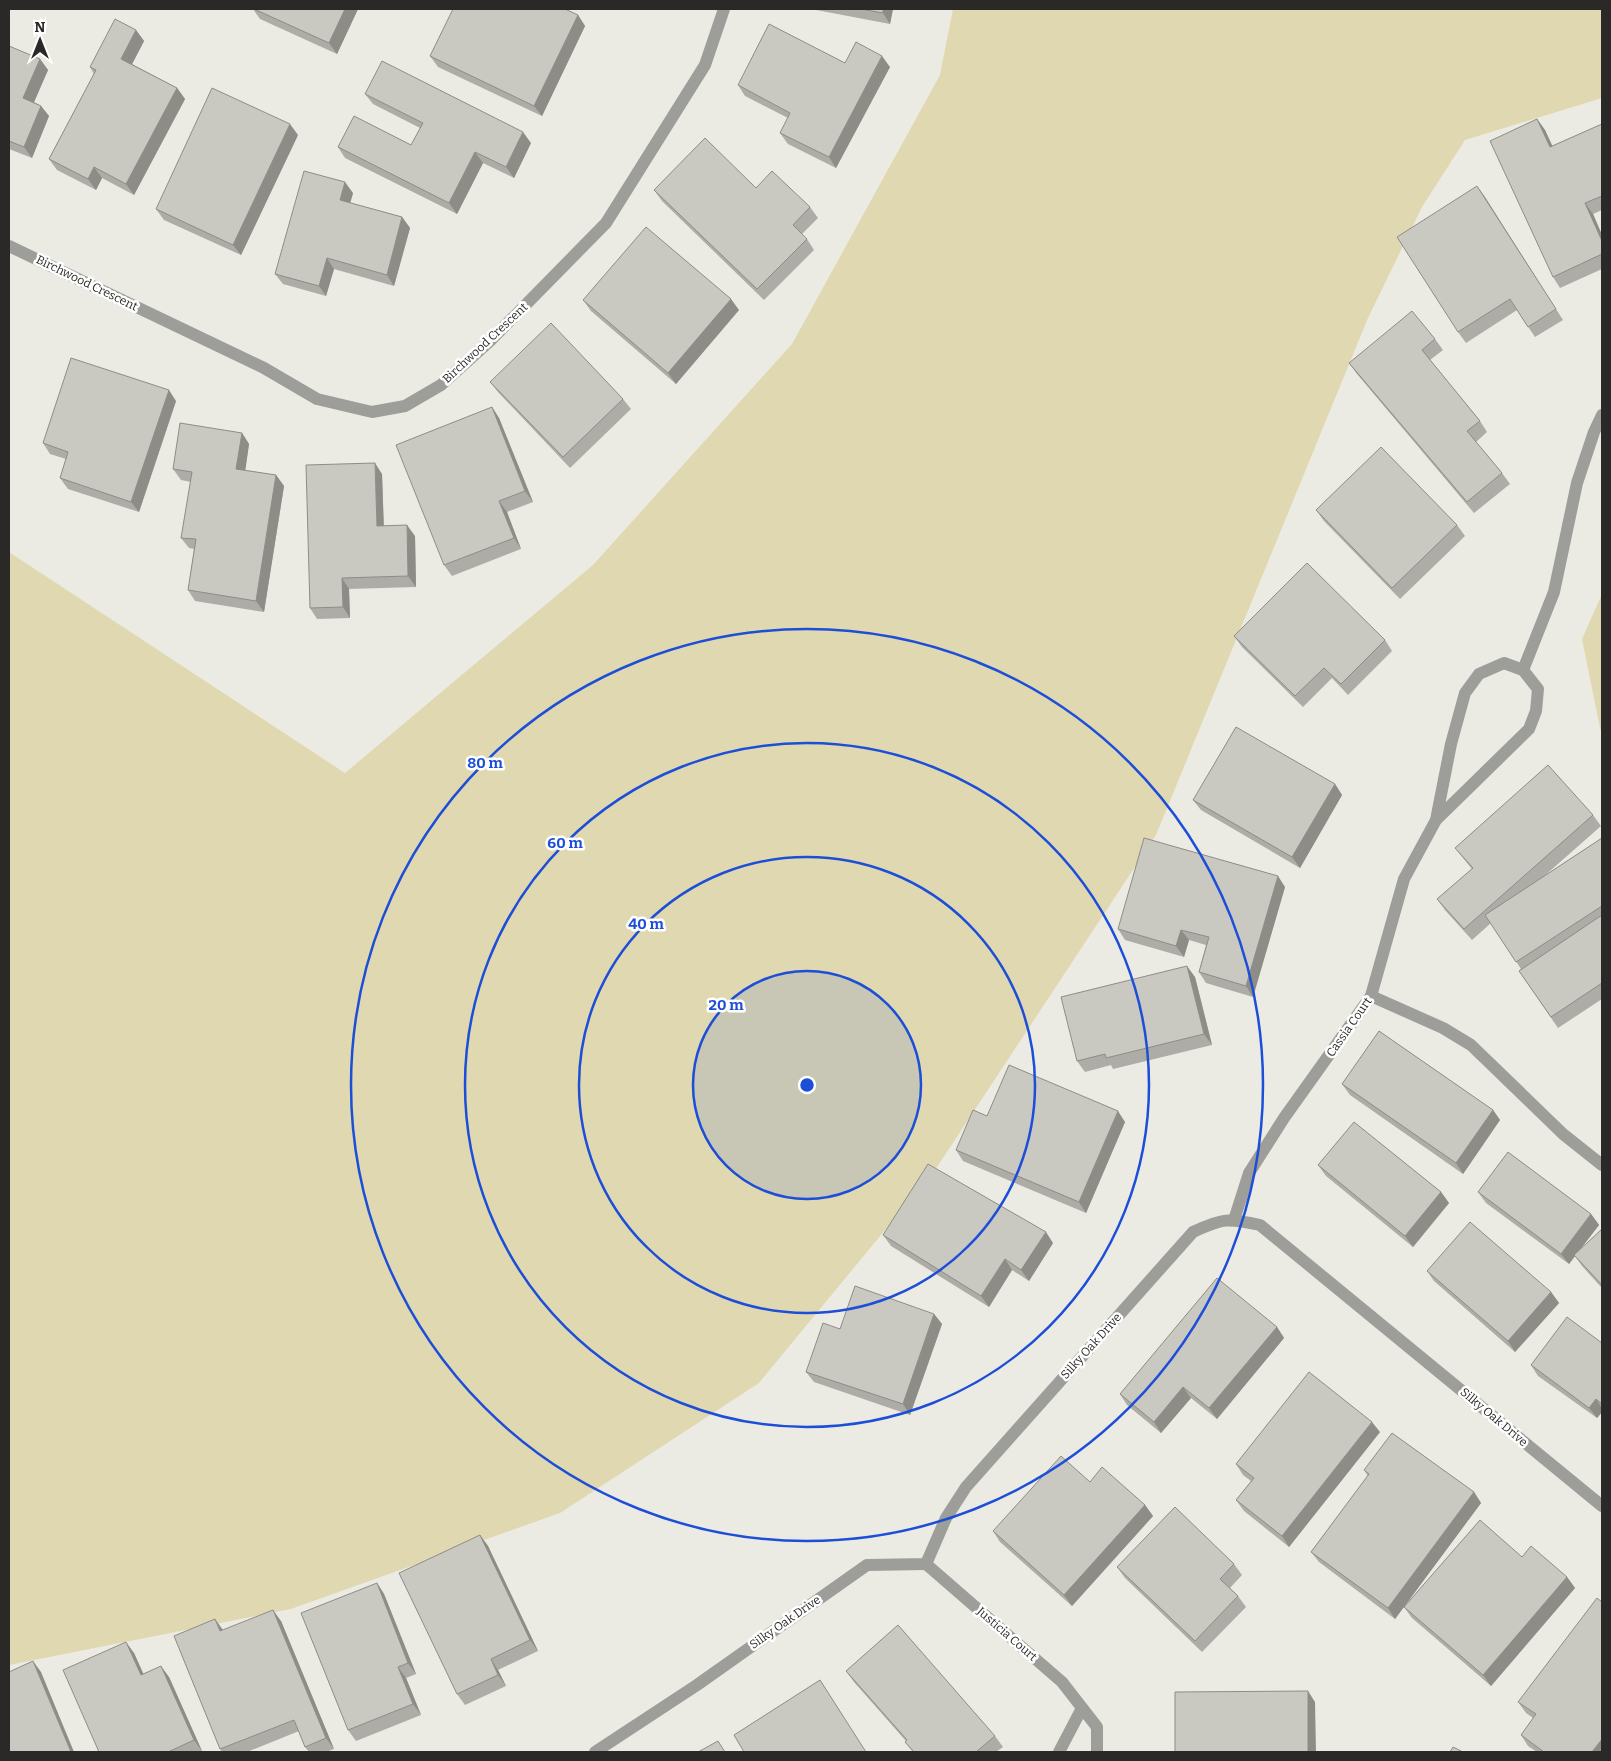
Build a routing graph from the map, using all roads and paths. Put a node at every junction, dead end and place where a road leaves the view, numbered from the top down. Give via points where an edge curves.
1 (724, 9) edge
2 (9, 246) edge
3 (1602, 415) edge
4 (1523, 670) junction
5 (1436, 820) junction
6 (1372, 996) junction
7 (1602, 1165) edge
8 (1234, 1220) junction
9 (1602, 1506) edge
10 (926, 1564) junction
11 (1082, 1708) junction
12 (594, 1752) edge
13 (1058, 1752) edge
14 (1097, 1752) edge

1 - 2 street, Birchwood Crescent via 705,65 606,222 490,341 441,385 405,406 372,412 317,399 264,368
3 - 4 street via 1577,483 1554,592
4 - 5 street, Cassia Court via 1538,688 1530,729
4 - 5 street, Cassia Court via 1504,663 1479,674 1465,693
5 - 6 street, Cassia Court via 1404,879
6 - 7 street via 1444,1028 1471,1045 1563,1134
6 - 8 street, Cassia Court via 1284,1118 1250,1173
8 - 9 street, Silky Oak Drive via 1260,1225 1282,1242
8 - 10 street, Silky Oak Drive via 1215,1222 1186,1239 966,1487 946,1518
10 - 11 street, Justicia Court via 1062,1682
10 - 12 street, Silky Oak Drive via 867,1565 697,1685
11 - 13 street
11 - 14 street, Justicia Court via 1096,1727

